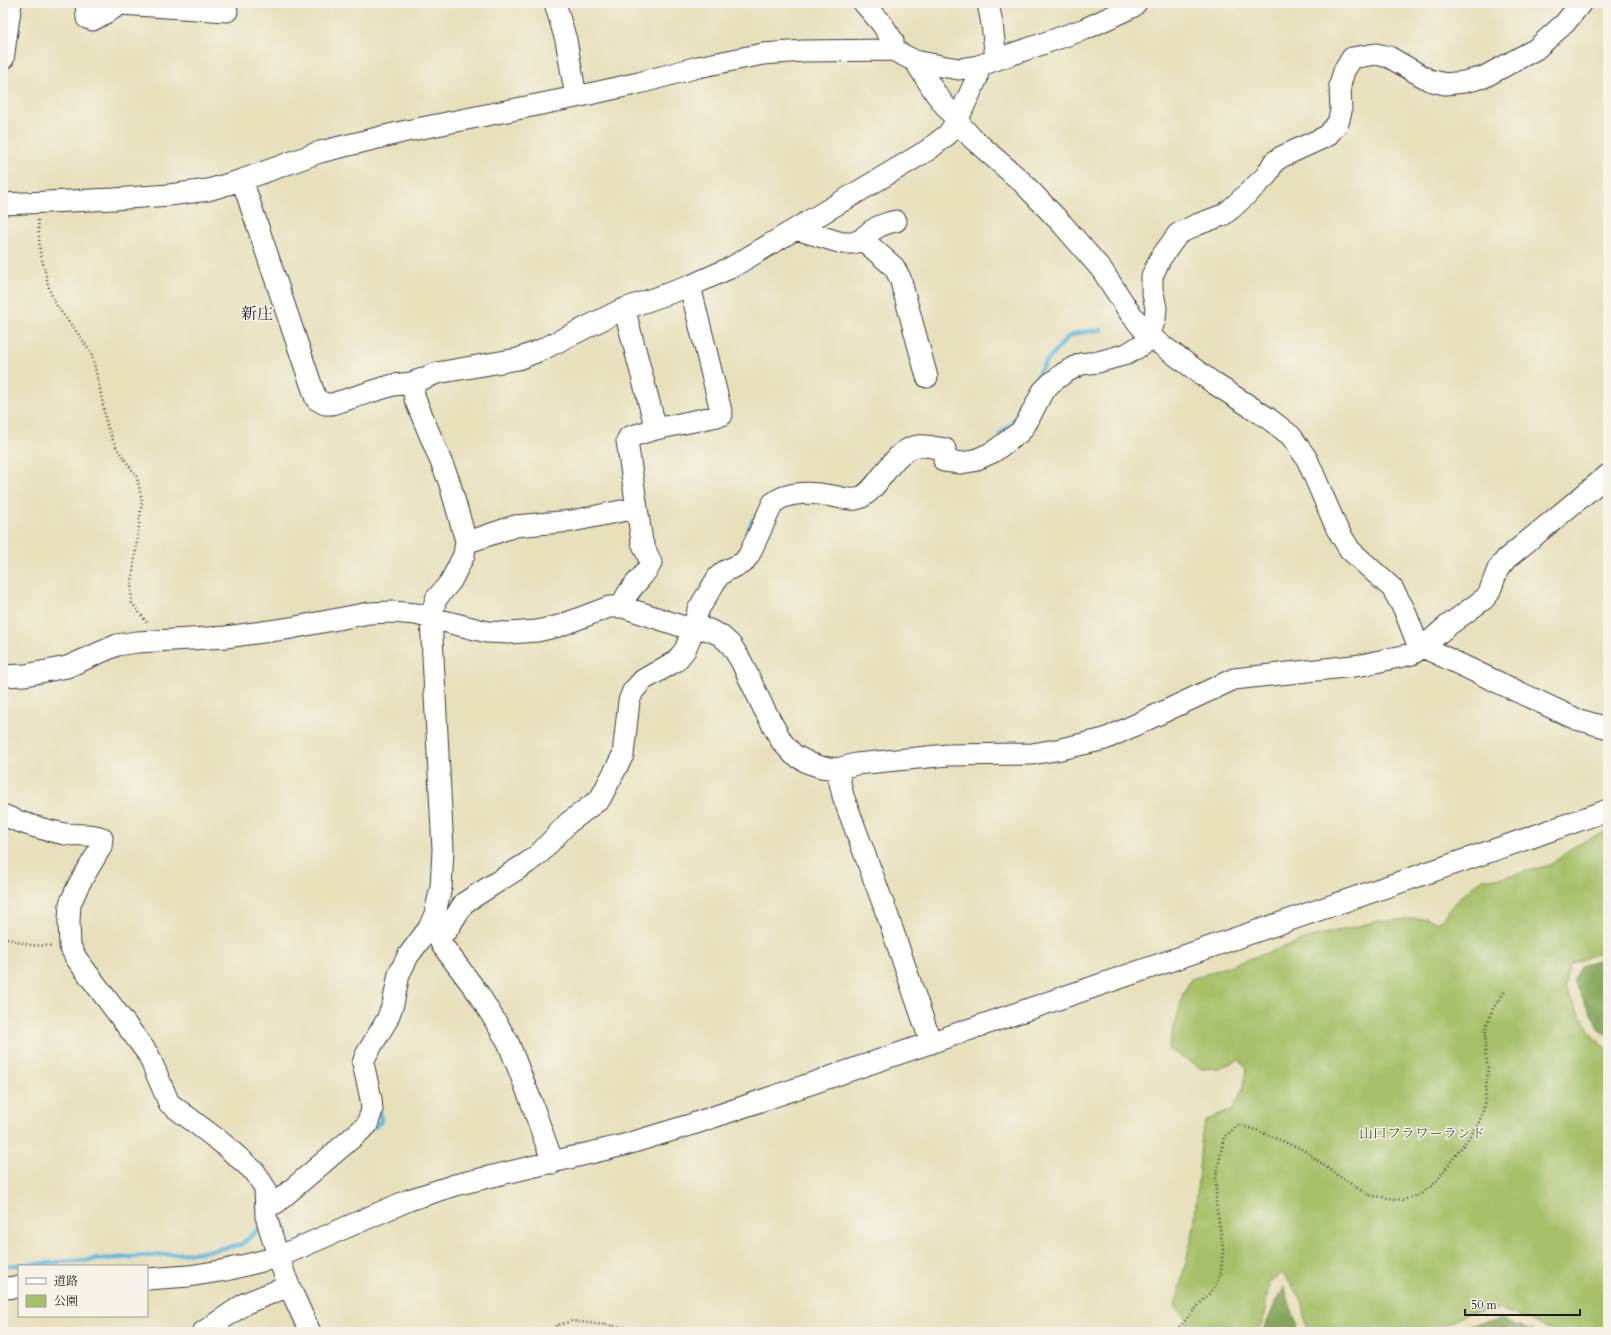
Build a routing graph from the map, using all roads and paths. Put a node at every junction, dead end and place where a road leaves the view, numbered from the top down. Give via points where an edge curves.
1 (11, 3) edge
2 (86, 3) edge
3 (555, 3) edge
4 (864, 3) edge
5 (988, 3) edge
6 (1136, 3) edge
7 (1581, 3) edge
8 (227, 11) dead end
9 (893, 50) junction
10 (3, 59) edge
11 (915, 61) junction
12 (987, 62) junction
13 (576, 96) junction
14 (957, 121) junction
15 (242, 180) junction
16 (37, 203) junction
17 (3, 204) edge
18 (896, 221) dead end
19 (796, 229) junction
20 (862, 239) junction
21 (690, 286) junction
22 (621, 310) junction
23 (1149, 336) junction
24 (927, 377) dead end
25 (412, 383) junction
26 (656, 429) junction
27 (1608, 475) edge
28 (636, 508) junction
29 (466, 541) junction
30 (623, 607) junction
31 (432, 618) junction
32 (687, 627) junction
33 (158, 640) junction
34 (1423, 647) junction
35 (3, 676) edge
36 (1608, 728) edge
37 (837, 769) junction
38 (1608, 810) edge
39 (3, 815) edge
40 (434, 932) junction
41 (3, 937) edge
42 (70, 946) junction
43 (1506, 990) dead end
44 (931, 1044) junction
45 (553, 1163) junction
46 (267, 1216) junction
47 (278, 1256) junction
48 (148, 1279) edge
49 (289, 1286) junction
50 (18, 1287) edge
51 (3, 1288) edge
52 (203, 1332) edge
53 (310, 1332) edge
54 (550, 1332) edge
55 (632, 1332) edge
56 (1173, 1332) edge

1 - 10 street
2 - 8 street via 87,18 93,20 121,4
3 - 13 street via 566,40
4 - 9 street via 893,41
5 - 12 street via 992,24
6 - 12 street via 1085,29
7 - 23 street via 1565,23 1536,49 1484,77 1445,84 1430,80 1390,57 1376,54 1352,58 1344,71 1340,85 1341,111 1338,123 1327,136 1274,162 1266,176 1222,215 1178,234 1160,259 1152,276 1156,308
9 - 11 street
9 - 13 street via 763,54
11 - 12 street via 959,69
11 - 14 street
12 - 14 street
13 - 15 street via 327,150
14 - 19 street via 948,134 928,150
14 - 23 street via 1063,225 1102,270 1130,313
15 - 16 street via 208,190 169,195
15 - 25 street via 316,399 325,404 332,404 393,385
16 - 17 street
16 - 33 path via 40,251 50,292 58,308 92,355 107,426 116,447 137,477 142,501 131,589 132,603
18 - 20 street via 882,224
19 - 20 street via 842,243 854,243
19 - 21 street via 732,267
20 - 24 street via 894,266 900,278
21 - 22 street
21 - 26 street via 722,415
22 - 25 street via 518,359 437,373
22 - 26 street via 627,319
23 - 32 street via 1143,344 1127,354 1081,364 1055,379 1043,391 1020,432 994,452 961,463 944,461 945,449 918,446 899,455 868,492 857,499 818,493 778,499 773,503 749,555 742,563 718,577
23 - 34 street via 1291,436 1307,459 1337,529 1350,550 1392,588 1404,609 1416,640
25 - 29 street via 415,400 450,480
26 - 28 street via 629,437 626,441
27 - 34 street via 1506,559 1498,569 1484,599
28 - 29 street via 572,521 515,526
28 - 30 street via 642,542 651,563 647,572 623,599
29 - 31 street via 464,555 451,581 436,599
30 - 31 street via 609,607 538,631 509,633 487,632
30 - 32 street
31 - 33 street via 392,612 369,613 226,637
31 - 40 street via 443,850 441,887
32 - 37 street via 709,630 720,635 731,645 782,742 794,755 809,764
32 - 40 street via 685,650 676,661 643,680 633,691 628,701 623,755 600,799 568,823 540,853 464,903 447,930
33 - 35 street via 117,645 67,667
34 - 36 street via 1576,719
34 - 37 street via 1412,654 1362,665 1234,679 1105,739 1061,750 1032,754 948,755 856,764
37 - 44 street via 843,796 887,914
38 - 44 street
39 - 42 street via 24,824 66,834 94,835 102,838 101,847 70,904
40 - 45 street via 478,993 508,1042
40 - 46 street via 408,956 399,974 387,1020 363,1063 372,1110 367,1125 276,1203
41 - 42 path via 29,945
42 - 46 street via 76,958 148,1054 169,1103 255,1172 264,1188
43 - 56 path via 1493,1008 1486,1027 1485,1050 1488,1069 1484,1108 1478,1125 1435,1183 1421,1194 1403,1200 1368,1195 1304,1150 1256,1130 1238,1125 1224,1137 1216,1177 1216,1203 1223,1248 1221,1273 1214,1288
44 - 45 street via 693,1124
45 - 47 street via 454,1185 409,1200
46 - 47 street
47 - 48 street via 226,1270
47 - 49 street
49 - 52 street via 246,1303
49 - 53 street
50 - 51 street
54 - 55 path via 557,1324 572,1321 622,1326

